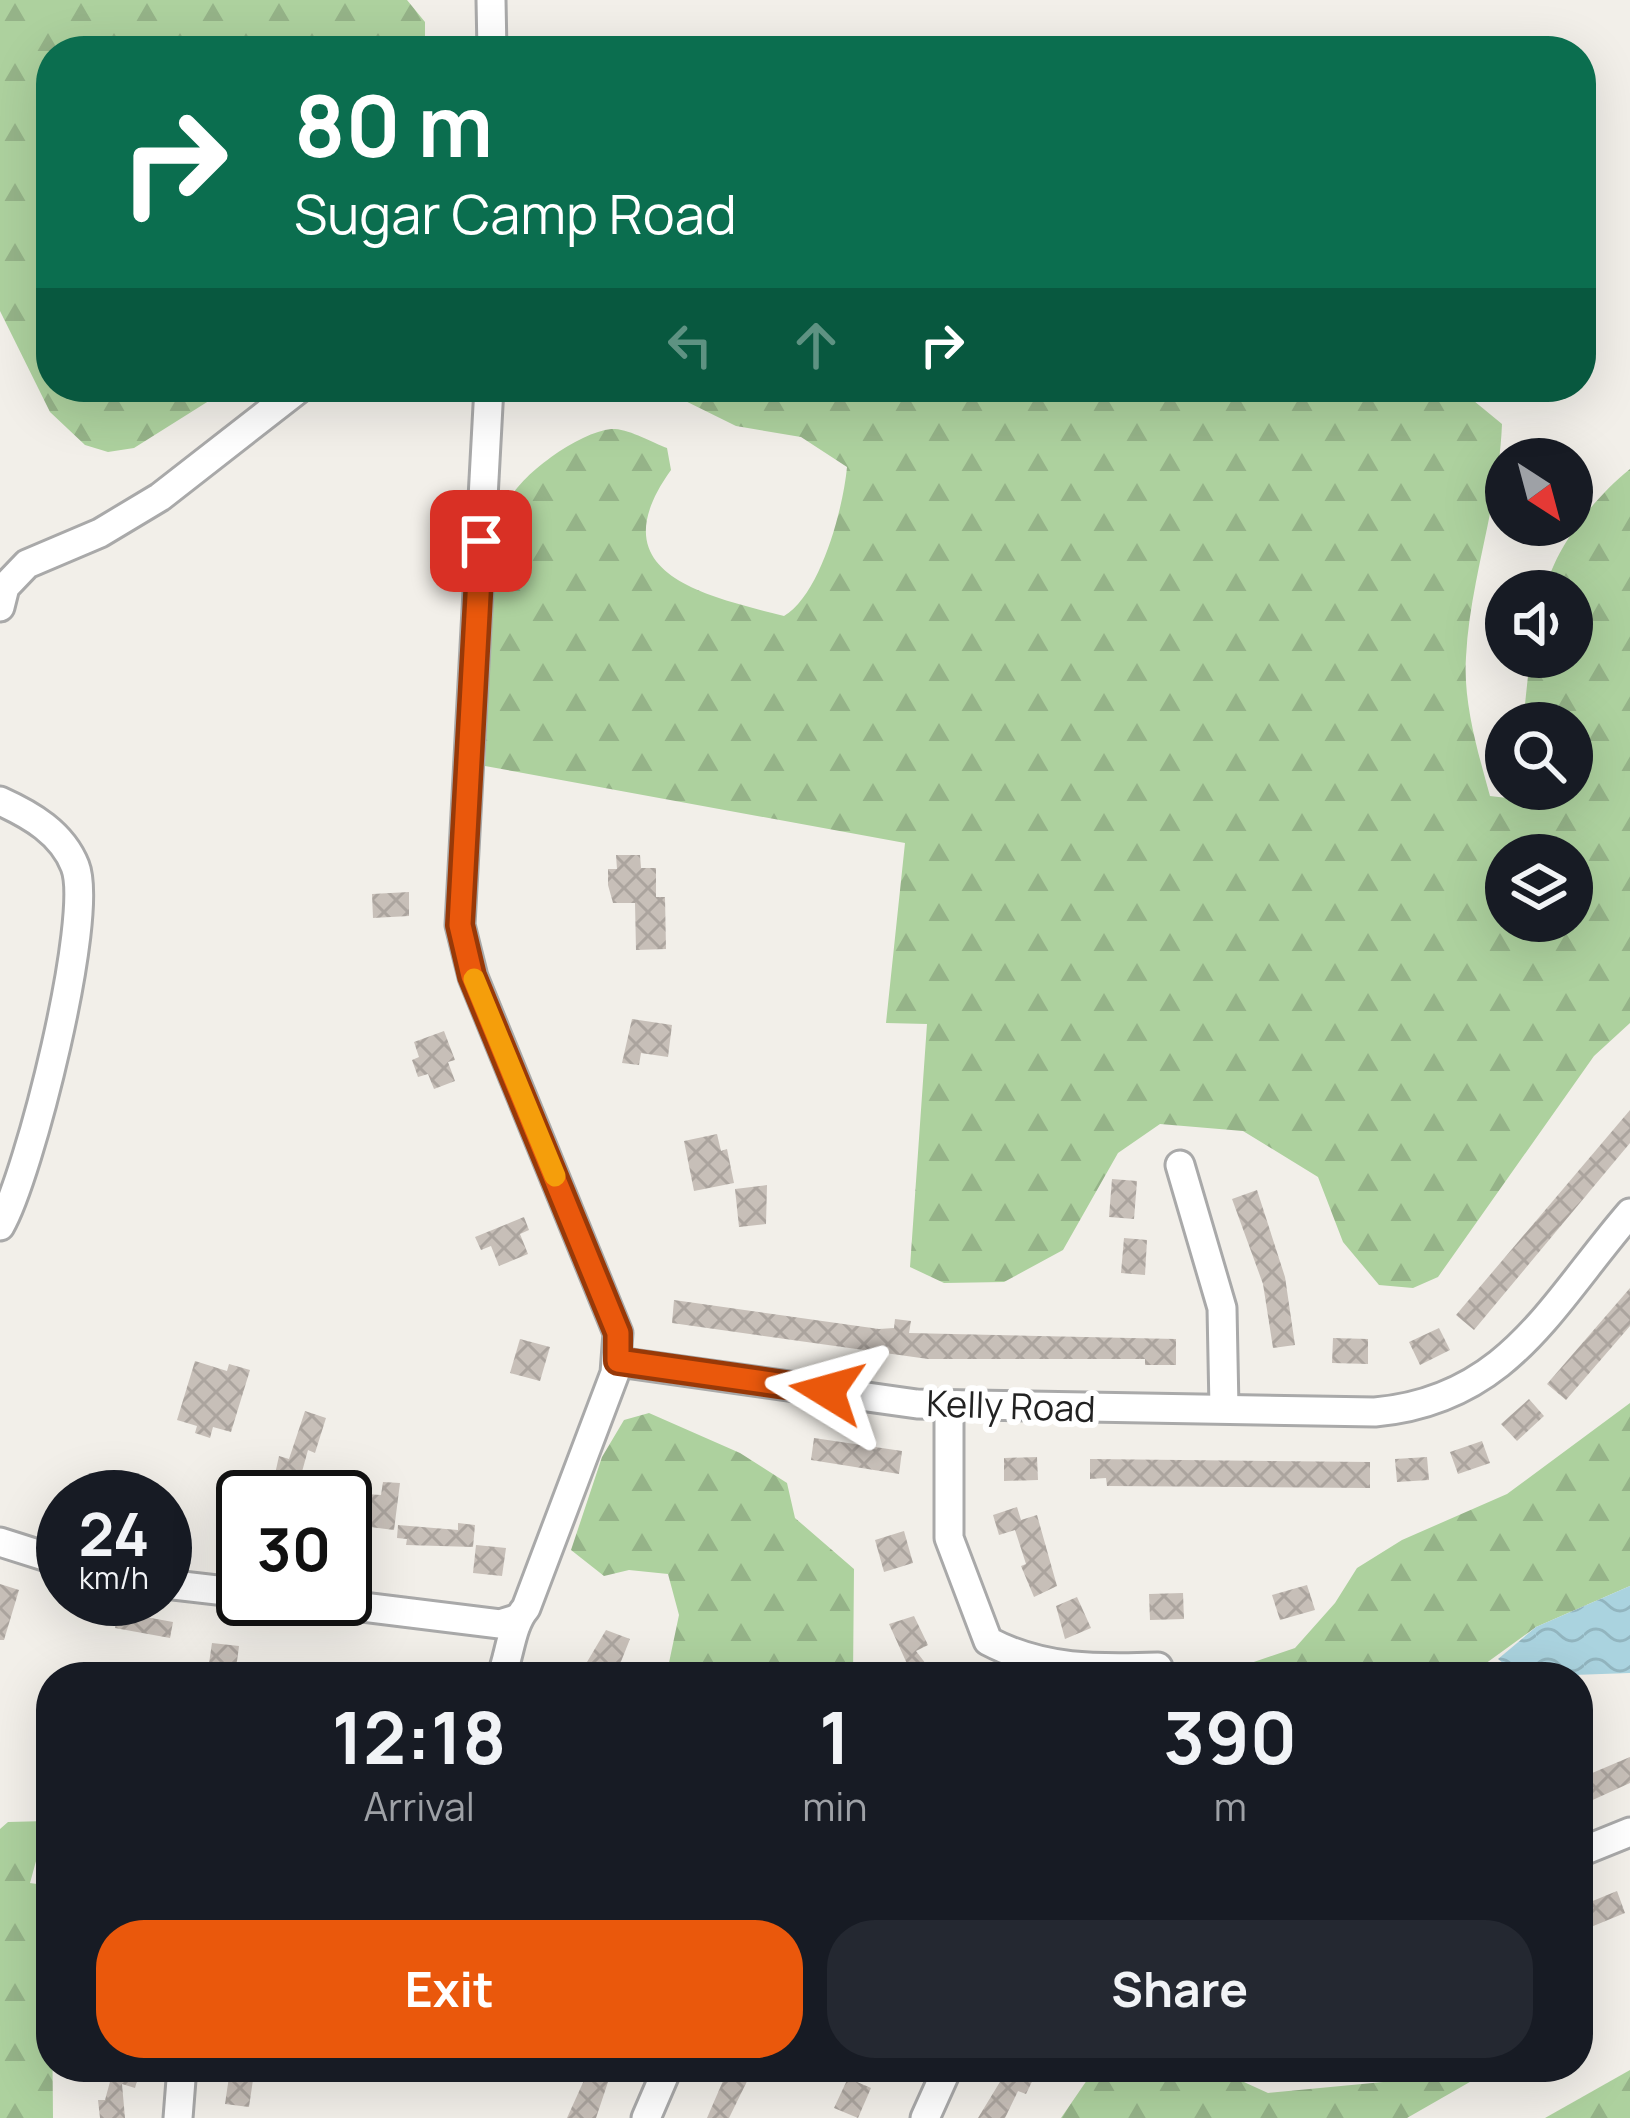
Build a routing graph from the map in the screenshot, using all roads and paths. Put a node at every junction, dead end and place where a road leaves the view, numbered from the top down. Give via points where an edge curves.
1 (490, 0) edge
2 (491, 36) edge
3 (282, 402) edge
4 (488, 402) edge
5 (0, 607) edge
6 (0, 801) edge
7 (1180, 1166) dead end
8 (1630, 1213) edge
9 (0, 1226) edge
10 (618, 1361) junction
11 (949, 1406) junction
12 (1225, 1408) junction
13 (0, 1542) edge
14 (36, 1553) edge
15 (372, 1608) edge
16 (517, 1619) junction
17 (507, 1662) edge
18 (1044, 1662) edge
19 (1630, 1832) edge
20 (1593, 1847) edge
21 (181, 2082) edge
22 (662, 2082) edge
23 (941, 2082) edge
24 (178, 2118) edge
25 (646, 2118) edge
26 (925, 2118) edge

1 - 2 street
3 - 5 street via 160,497 27,564 5,587
4 - 10 street via 460,925 472,976 618,1333
6 - 9 street via 64,846 80,902 61,1020 18,1190
7 - 12 street via 1222,1308
8 - 12 street, Kelly Road via 1524,1340 1470,1388 1418,1408
10 - 11 street, Kelly Road
10 - 16 street
11 - 12 street, Kelly Road
11 - 18 street via 949,1538 988,1641
13 - 14 street
15 - 16 street via 500,1624
16 - 17 street
19 - 20 street
21 - 24 street
22 - 25 street
23 - 26 street

